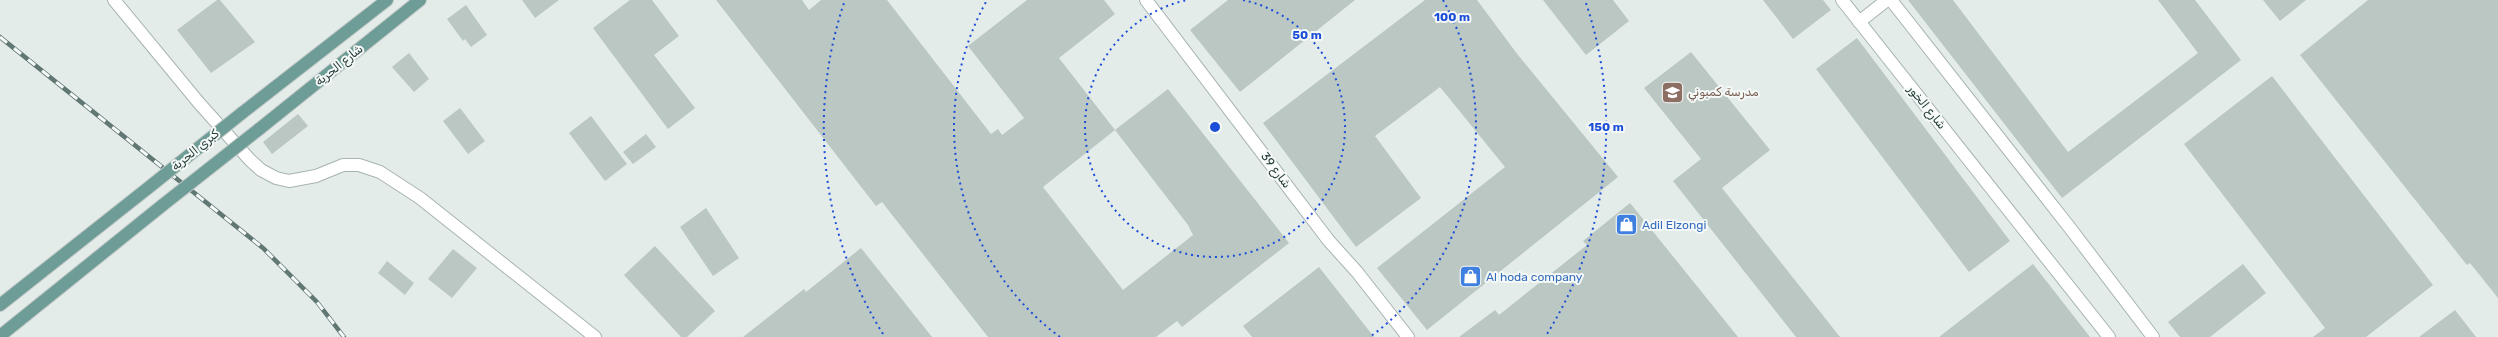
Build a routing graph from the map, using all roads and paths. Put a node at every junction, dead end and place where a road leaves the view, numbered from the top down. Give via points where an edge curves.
1 (114, 0) edge
2 (387, 0) edge
3 (420, 0) edge
4 (1146, 0) edge
5 (1842, 0) edge
6 (1887, 0) edge
7 (1891, 0) edge
8 (1859, 22) junction
9 (242, 113) joint
10 (258, 130) joint
11 (0, 305) edge
12 (0, 336) edge
13 (595, 337) edge
14 (1408, 337) edge
15 (2109, 337) edge
16 (2153, 337) edge

1 - 13 street via 199,103 261,170 289,181 316,176 343,165 358,165 380,172 420,198
2 - 9 main road, شارع الحرية
3 - 10 main road, شارع الحرية
4 - 14 street, شارع 39 via 1329,241
5 - 8 street, شارع الخور
6 - 8 street
7 - 16 street
8 - 15 street, شارع الخور
9 - 11 main road, كبري الحرية, bridge
10 - 12 main road, كبري الحرية, bridge

